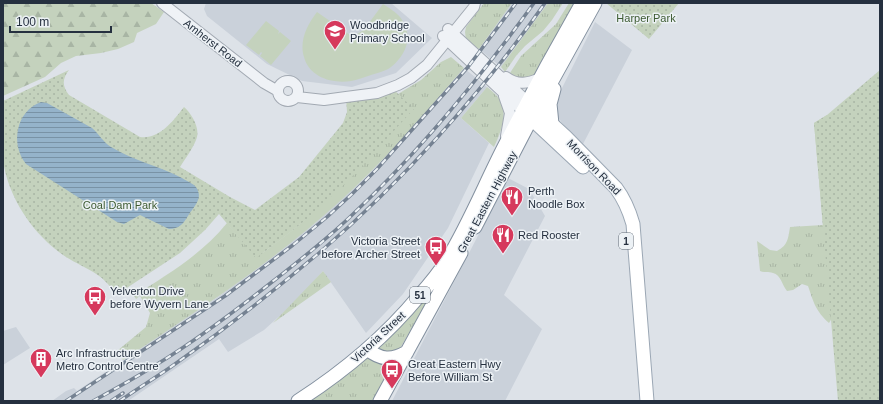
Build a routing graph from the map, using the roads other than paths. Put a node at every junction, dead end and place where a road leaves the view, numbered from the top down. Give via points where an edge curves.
1 (162, 3) edge
2 (582, 3) edge
3 (595, 3) edge
4 (473, 4) edge
5 (448, 35) junction
6 (469, 54) junction
7 (431, 60) junction
8 (555, 75) junction
9 (499, 76) junction
10 (541, 78) junction
11 (280, 87) junction
12 (297, 92) junction
13 (503, 92) junction
14 (356, 96) junction
15 (530, 110) junction
16 (552, 124) junction
17 (503, 149) junction
18 (367, 349) junction
19 (407, 352) junction
20 (298, 401) edge
21 (380, 401) edge
22 (640, 401) edge
23 (648, 401) edge

1 - 11 street, Amherst Road via 264,83
2 - 10 main road, Great Eastern Highway
3 - 8 main road, Great Eastern Highway
4 - 5 street
4 - 6 street via 462,33
5 - 6 street, Morrison Road
5 - 7 street
5 - 14 street via 407,73
6 - 7 street via 449,49
6 - 9 street, Morrison Road
6 - 13 street, Morrison Road
7 - 14 street via 398,86
8 - 15 main road, Great Eastern Highway
8 - 16 main road via 556,83 550,104
9 - 10 street via 521,83
9 - 15 street, Morrison Road
10 - 15 main road, Great Eastern Highway
11 - 12 street via 291,82
11 - 12 street via 280,97 284,101 290,101
12 - 14 street via 324,100
13 - 15 street, Morrison Road
13 - 17 street via 510,113
15 - 16 main road, Morrison Road / 1
15 - 17 main road, Victoria Street / 51
15 - 19 main road, Great Eastern Highway / 51
15 - 22 main road, Morrison Road / 1 via 617,202 622,213 625,221
16 - 23 main road, Morrison Road / 1 via 616,188 628,208 633,224
17 - 18 main road, Victoria Street / 51 via 447,260 405,312
18 - 19 main road via 375,356 391,358
18 - 20 main road, Victoria Street / 51
19 - 21 main road, Great Eastern Highway / 51

